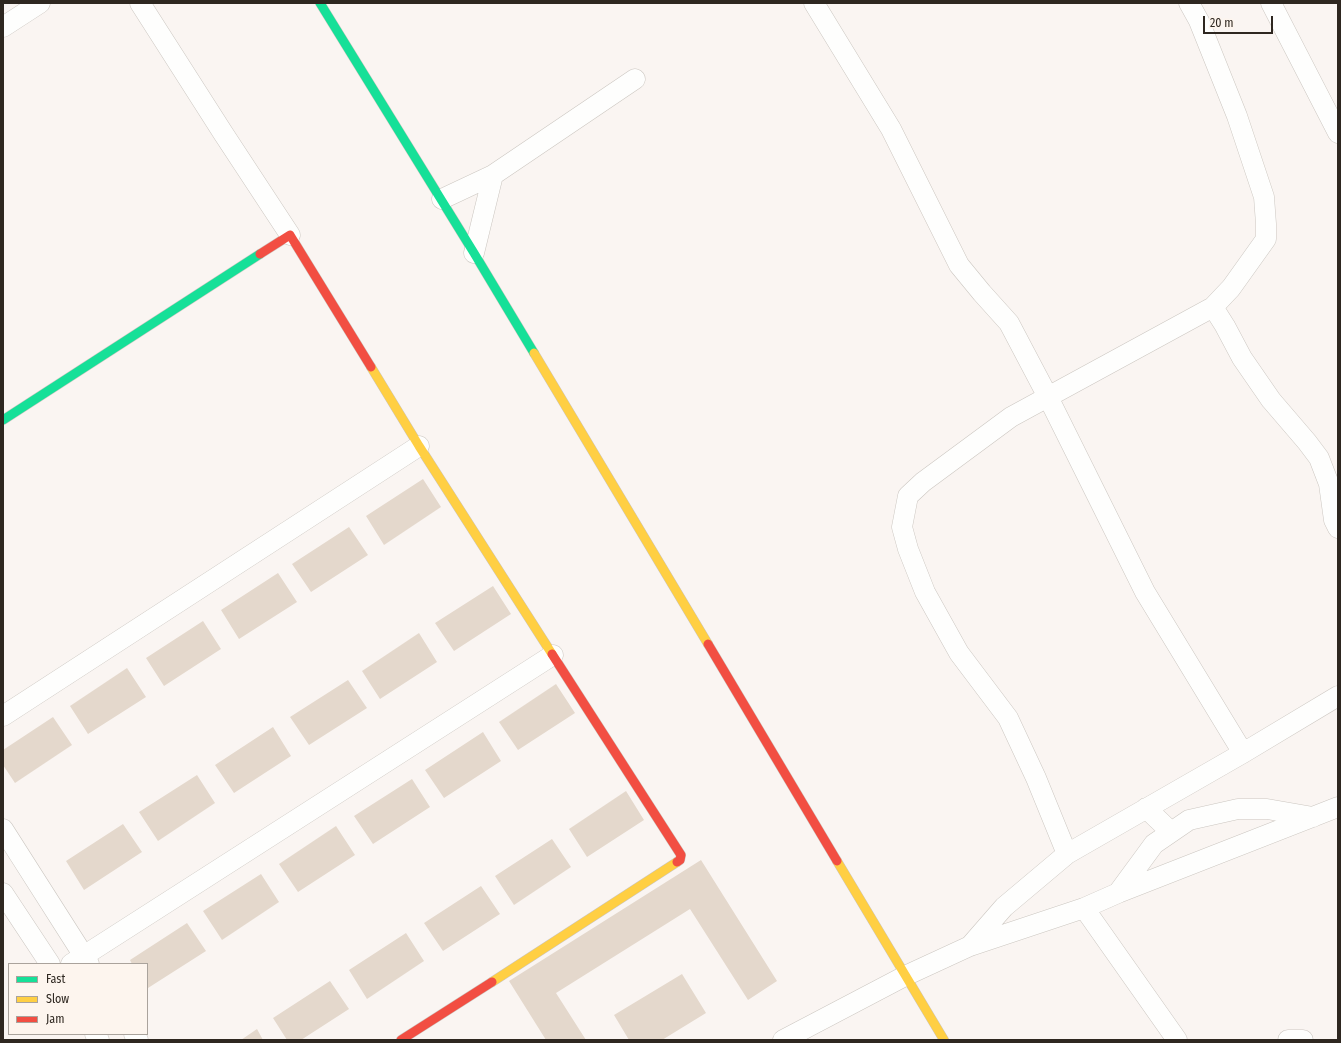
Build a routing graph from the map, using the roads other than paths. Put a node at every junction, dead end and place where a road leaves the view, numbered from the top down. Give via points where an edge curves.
1 (40, 3) edge
2 (140, 3) edge
3 (320, 3) edge
4 (814, 3) edge
5 (1189, 3) edge
6 (1271, 3) edge
7 (3, 27) edge
8 (636, 79) dead end
9 (1338, 133) edge
10 (493, 175) junction
11 (442, 199) junction
12 (290, 235) junction
13 (474, 253) junction
14 (1213, 307) junction
15 (1048, 397) junction
16 (3, 420) edge
17 (419, 446) junction
18 (1338, 528) edge
19 (553, 655) junction
20 (1338, 696) edge
21 (3, 716) edge
22 (1243, 753) junction
23 (1338, 807) edge
24 (1146, 808) junction
25 (1313, 817) junction
26 (3, 829) edge
27 (1171, 832) junction
28 (1067, 854) junction
29 (3, 893) edge
30 (1118, 893) junction
31 (1084, 908) junction
32 (970, 946) junction
33 (81, 962) edge
34 (49, 963) edge
35 (905, 976) junction
36 (401, 1040) edge
37 (782, 1040) edge
38 (944, 1040) edge
39 (1177, 1040) edge
40 (1288, 1040) edge
41 (1303, 1040) edge

1 - 7 street
2 - 12 street
3 - 11 street
4 - 15 street via 891,129 959,265 1009,323
5 - 14 street via 1199,21 1237,116 1264,197 1266,217 1266,239 1231,288
6 - 9 street
8 - 10 street
10 - 11 street
10 - 13 street
11 - 13 street
12 - 16 street
12 - 17 street
13 - 35 street
14 - 15 street
14 - 18 street via 1242,358 1271,400 1319,458 1329,484 1334,520
15 - 22 street via 1146,592
15 - 28 street via 1011,417 923,482 908,496 902,527 924,592 959,653 1008,718
17 - 19 street
17 - 21 street
19 - 33 street
19 - 36 street via 681,858
20 - 22 street
22 - 24 street
23 - 25 street
24 - 27 street
24 - 28 street
25 - 27 street via 1267,809 1238,809 1189,820
25 - 30 street
26 - 33 street
27 - 30 street via 1154,844
28 - 32 street via 1004,907
29 - 34 street
30 - 31 street
31 - 32 street
31 - 39 street
32 - 35 street
35 - 37 street
35 - 38 street
40 - 41 street

